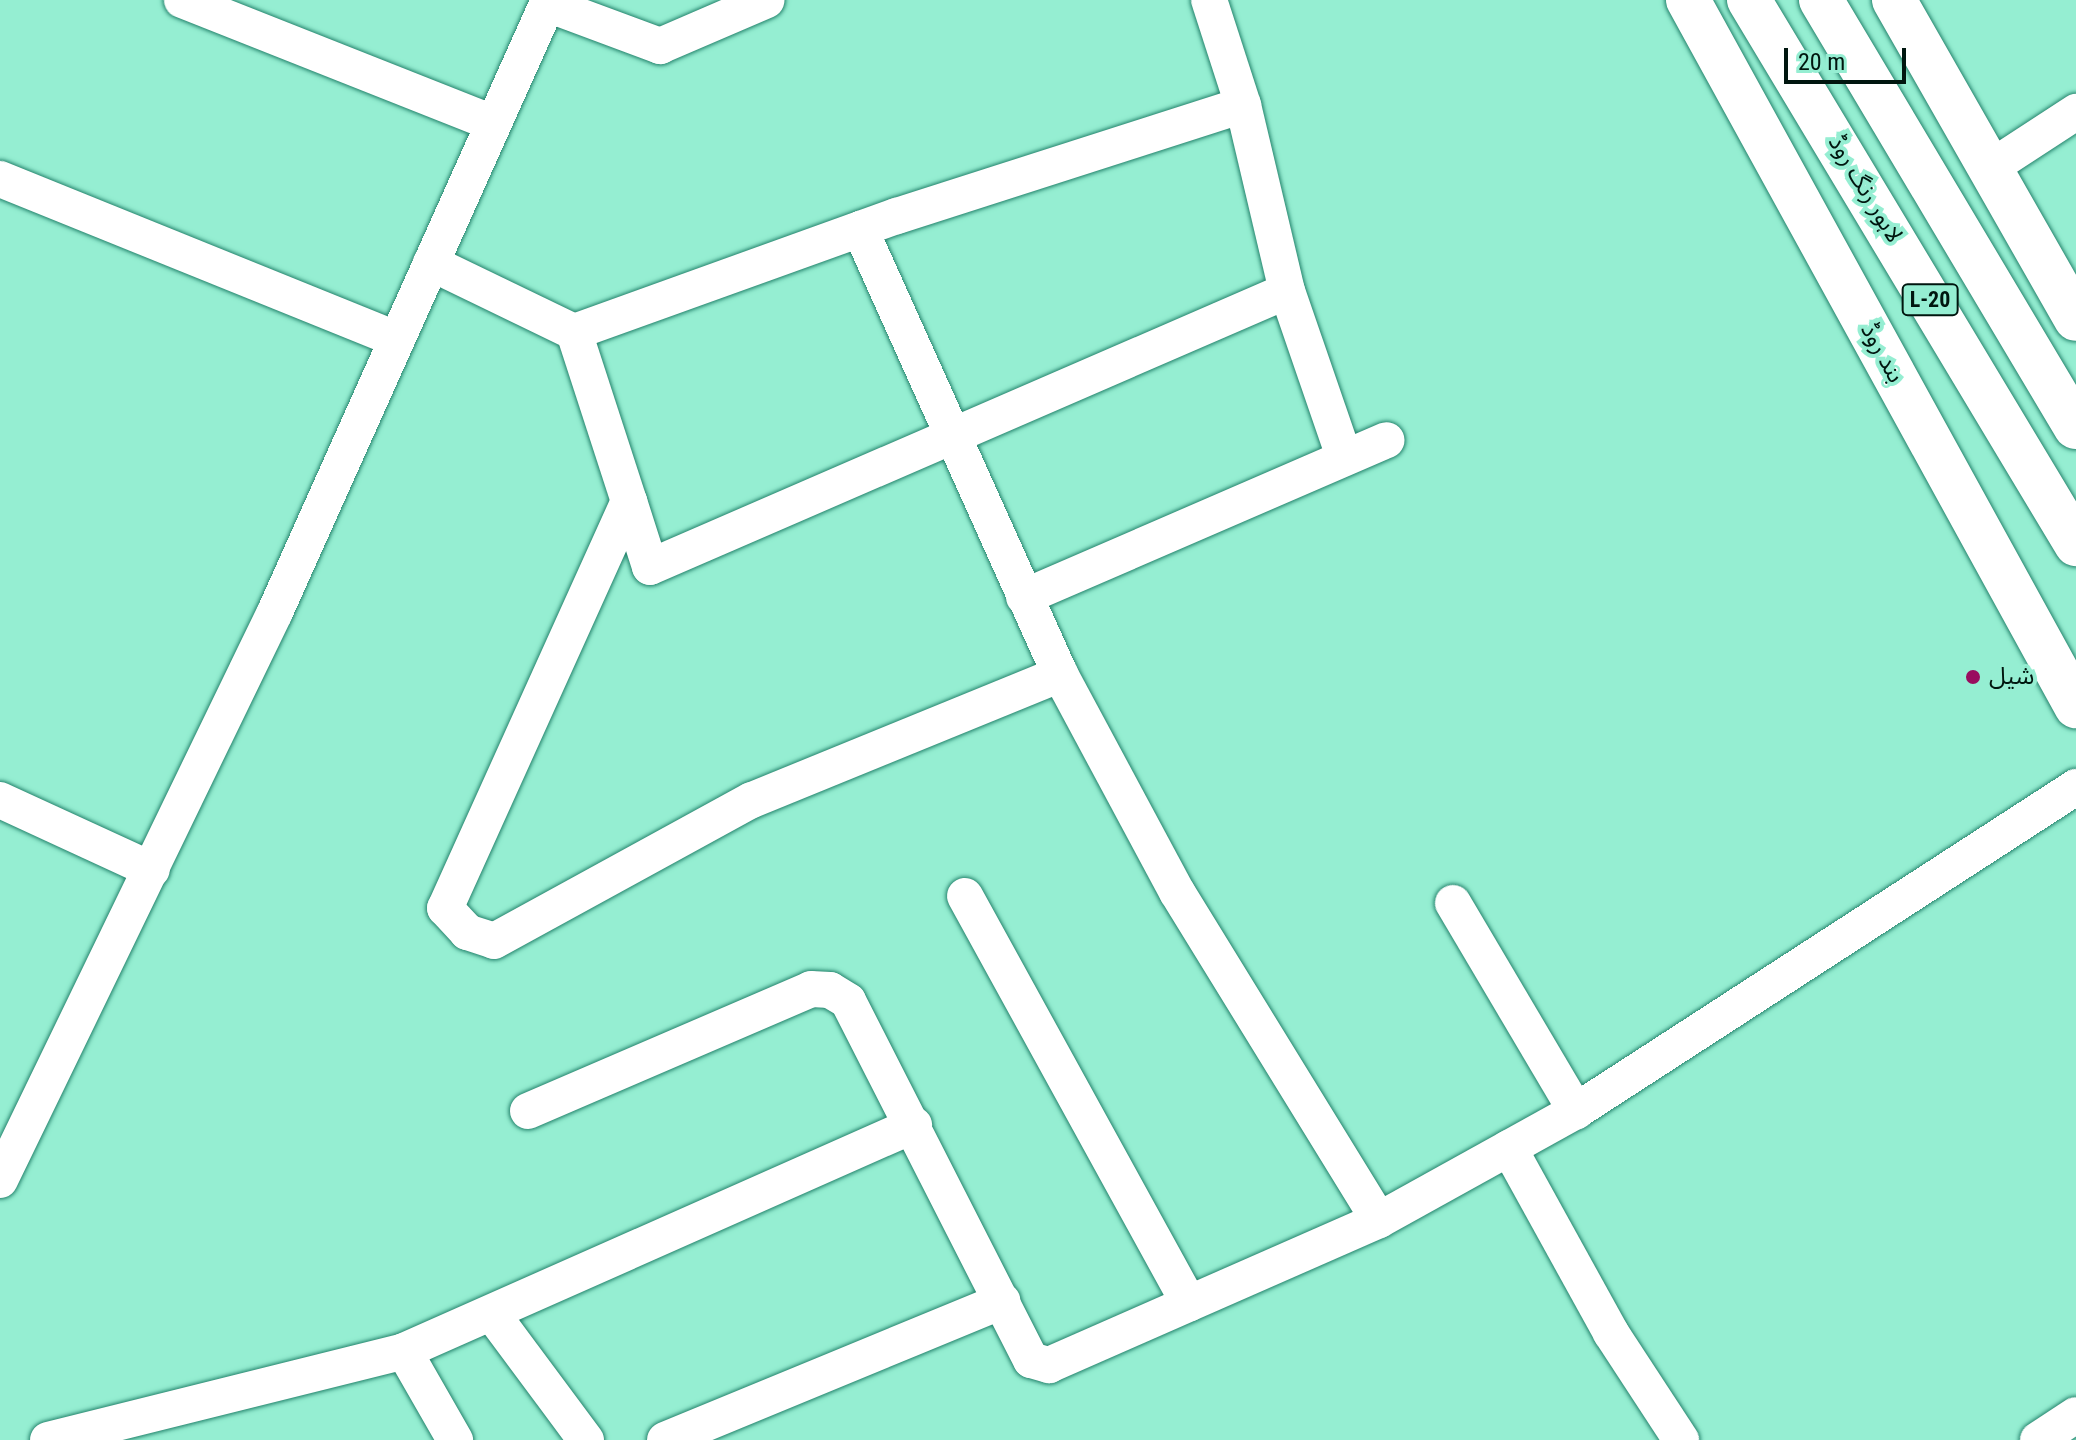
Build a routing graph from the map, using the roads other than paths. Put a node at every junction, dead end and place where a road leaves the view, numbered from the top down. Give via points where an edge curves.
1 (182, 0) edge
2 (767, 0) edge
3 (1209, 0) edge
4 (1688, 0) edge
5 (1749, 0) edge
6 (1894, 0) edge
7 (548, 2) edge
8 (1827, 8) edge
9 (1243, 105) junction
10 (2076, 112) edge
11 (493, 123) junction
12 (1990, 168) junction
13 (0, 179) edge
14 (860, 229) junction
15 (431, 263) junction
16 (1287, 291) junction
17 (2076, 319) edge
18 (574, 332) junction
19 (397, 339) junction
20 (2076, 427) edge
21 (950, 438) junction
22 (1387, 440) dead end
23 (1344, 457) junction
24 (629, 501) junction
25 (2076, 544) edge
26 (1024, 597) junction
27 (1060, 674) junction
28 (2076, 706) edge
29 (2076, 787) edge
30 (0, 800) edge
31 (152, 870) junction
32 (965, 896) dead end
33 (1453, 903) dead end
34 (528, 1111) dead end
35 (1576, 1111) junction
36 (914, 1125) junction
37 (1509, 1148) junction
38 (0, 1180) edge
39 (1379, 1220) junction
40 (1002, 1301) junction
41 (1189, 1303) junction
42 (493, 1315) junction
43 (404, 1351) junction
44 (2076, 1415) edge
45 (48, 1440) edge
46 (455, 1440) edge
47 (586, 1440) edge
48 (665, 1440) edge
49 (1681, 1440) edge
50 (2038, 1440) edge

1 - 11 street
2 - 7 street via 660,46
3 - 9 street
4 - 28 main road, بند روڈ
5 - 25 main road, لاہور رنگ روڈ / L-20
6 - 12 main road
7 - 11 street
8 - 20 main road, L-20
9 - 14 street
9 - 16 street
10 - 12 street
11 - 15 street
12 - 17 main road
13 - 19 street
14 - 18 street
14 - 21 street
15 - 18 street
15 - 19 street
16 - 21 street
16 - 23 street
18 - 24 street
19 - 31 street
21 - 24 street via 650,567
21 - 26 street
22 - 23 street
23 - 26 street
24 - 27 street via 445,908 467,932 494,941 752,800
26 - 27 street
27 - 39 street via 1177,892
29 - 35 street
30 - 31 street
31 - 38 street
32 - 41 street
33 - 35 street
34 - 36 street via 811,989 830,990 848,1001
35 - 37 street
36 - 40 street
36 - 42 street
37 - 39 street
37 - 49 street via 1611,1333
39 - 41 street
40 - 41 street via 1031,1360 1049,1365
40 - 48 street
42 - 43 street
42 - 47 street
43 - 45 street
43 - 46 street
44 - 50 street

